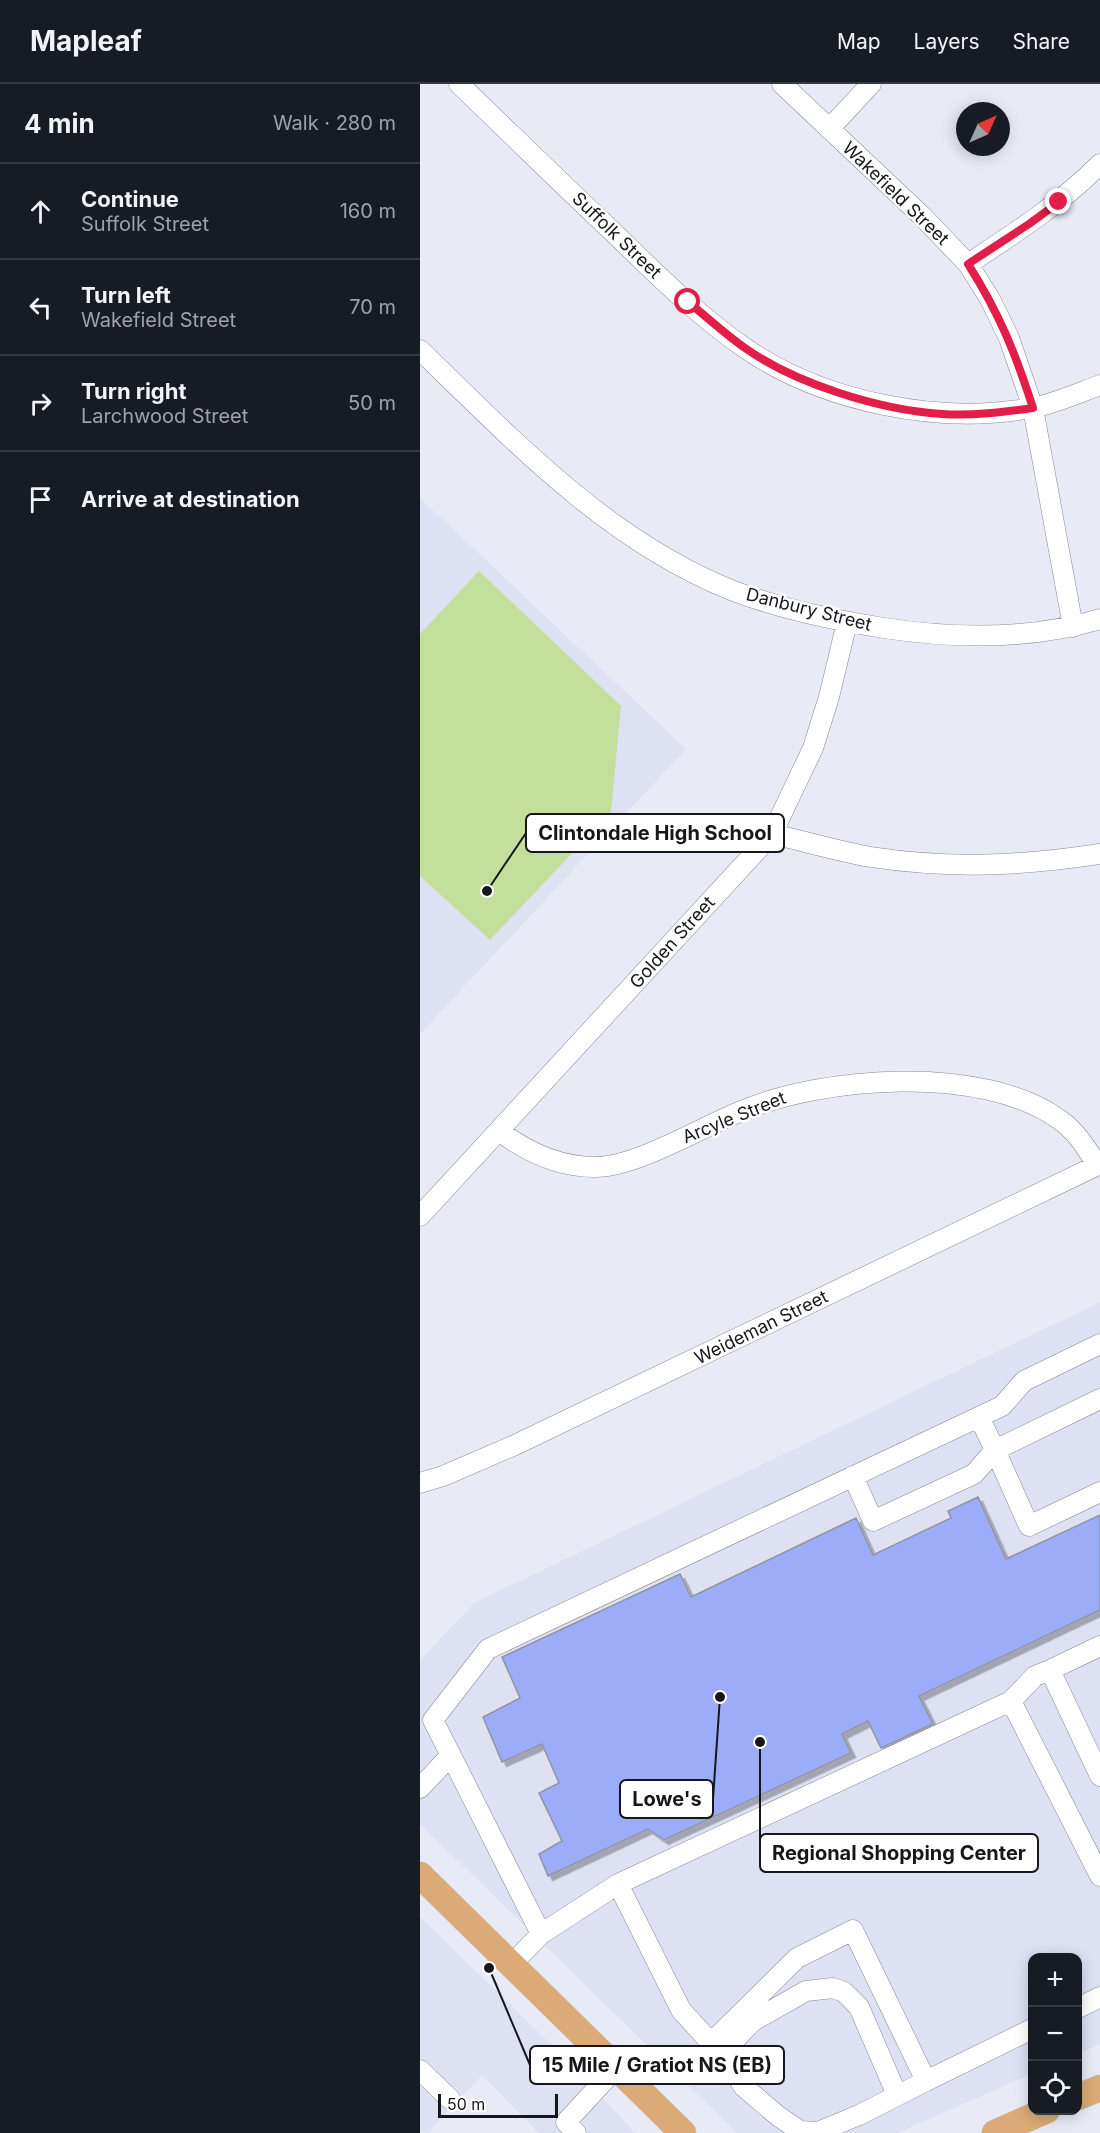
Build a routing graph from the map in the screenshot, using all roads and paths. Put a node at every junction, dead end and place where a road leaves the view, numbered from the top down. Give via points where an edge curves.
1 (459, 84) edge
2 (782, 84) edge
3 (871, 84) edge
4 (829, 129) junction
5 (1100, 164) edge
6 (968, 264) junction
7 (420, 350) edge
8 (1100, 386) edge
9 (1033, 408) junction
10 (1100, 619) edge
11 (847, 622) junction
12 (1073, 627) junction
13 (772, 834) junction
14 (1100, 854) edge
15 (499, 1131) junction
16 (1099, 1165) edge
17 (420, 1216) edge
18 (1100, 1344) edge
19 (1100, 1399) edge
20 (979, 1417) junction
21 (995, 1450) junction
22 (853, 1476) junction
23 (420, 1483) edge
24 (1100, 1492) edge
25 (1100, 1646) edge
26 (1050, 1670) junction
27 (1011, 1701) junction
28 (451, 1755) junction
29 (1100, 1776) edge
30 (420, 1788) edge
31 (420, 1875) edge
32 (1100, 1876) edge
33 (618, 1884) junction
34 (542, 1934) junction
35 (511, 1965) junction
36 (1100, 1996) edge
37 (1082, 2005) edge
38 (1028, 2031) edge
39 (716, 2048) junction
40 (616, 2068) junction
41 (420, 2070) edge
42 (926, 2081) junction
43 (1100, 2088) edge
44 (897, 2095) junction
45 (1082, 2095) edge
46 (450, 2099) dead end
47 (1036, 2115) edge
48 (576, 2133) edge
49 (683, 2133) edge
50 (995, 2133) edge

1 - 9 street, Suffolk Street via 688,302 746,349 817,385 880,405 942,414
2 - 4 street, Wakefield Street
3 - 4 street
4 - 6 street, Wakefield Street
5 - 6 street via 1029,224
6 - 9 street, Wakefield Street via 1009,338
7 - 11 street, Danbury Street via 543,467 642,543 731,590
8 - 9 street, Suffolk Street
9 - 12 street, Wakefield Street
10 - 12 street, Danbury Street
11 - 12 street, Danbury Street via 925,634 983,636
11 - 13 street, Golden Street via 813,748
13 - 14 street via 869,856 981,866
13 - 15 street, Golden Street
15 - 16 street, Arcyle Street via 554,1161 597,1167 626,1162 790,1094 832,1086 903,1082 998,1093 1035,1106 1060,1120
15 - 17 street, Golden Street
16 - 23 street, Weideman Street via 515,1445
18 - 20 street via 1024,1381 1002,1406
19 - 21 street
20 - 21 street
20 - 22 street
21 - 22 street via 974,1474 873,1521
21 - 24 street via 1029,1526
22 - 28 street via 488,1649 433,1720
25 - 26 street
26 - 27 street via 1035,1676
26 - 29 street
27 - 32 street
27 - 33 street
28 - 30 street
28 - 34 street
31 - 35 main road
33 - 34 street
33 - 39 street via 681,2010
34 - 35 street
35 - 40 main road
36 - 37 street
38 - 42 street
39 - 42 street via 797,1958 853,1930
39 - 44 street via 744,2087 800,2131 818,2132
39 - 44 street via 753,2021 806,1991 833,1988 844,1992 858,2007
40 - 48 street via 566,2122
40 - 49 main road
41 - 46 street
42 - 44 street
43 - 45 main road
47 - 50 main road

